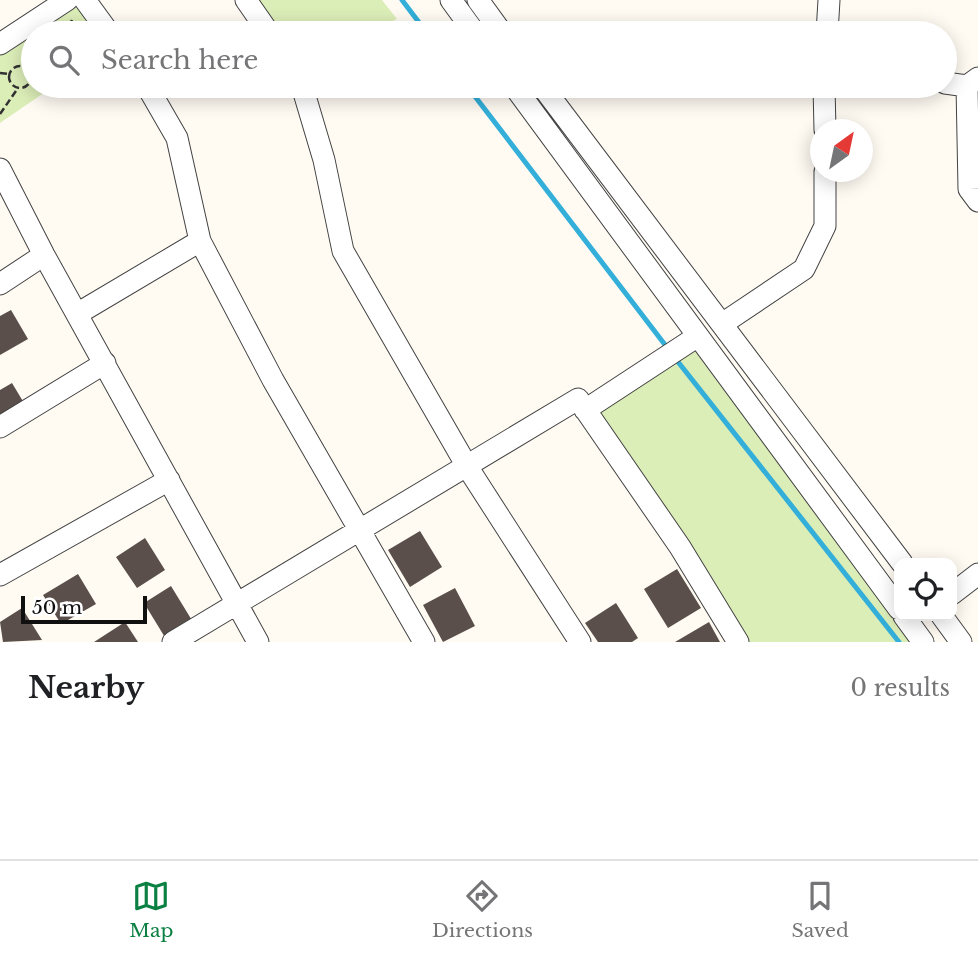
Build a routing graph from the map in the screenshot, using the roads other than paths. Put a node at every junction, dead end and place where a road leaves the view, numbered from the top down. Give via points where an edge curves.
1 (67, 0) edge
2 (85, 0) edge
3 (246, 0) edge
4 (451, 0) edge
5 (478, 0) edge
6 (829, 0) edge
7 (35, 21) edge
8 (100, 21) edge
9 (261, 21) edge
10 (466, 21) edge
11 (493, 21) edge
12 (828, 21) edge
13 (21, 30) edge
14 (0, 44) edge
15 (973, 82) edge
16 (153, 98) edge
17 (306, 98) edge
18 (523, 98) edge
19 (551, 98) edge
20 (824, 98) edge
21 (825, 119) edge
22 (0, 169) edge
23 (825, 182) edge
24 (978, 201) edge
25 (201, 241) junction
26 (44, 256) junction
27 (0, 284) edge
28 (77, 314) junction
29 (722, 324) junction
30 (698, 335) junction
31 (105, 363) junction
32 (585, 410) junction
33 (0, 427) edge
34 (468, 468) junction
35 (169, 480) junction
36 (361, 529) junction
37 (898, 558) edge
38 (978, 574) edge
39 (0, 575) edge
40 (957, 590) edge
41 (894, 602) edge
42 (237, 603) junction
43 (908, 621) edge
44 (946, 621) edge
45 (173, 642) edge
46 (258, 642) edge
47 (424, 642) edge
48 (580, 642) edge
49 (738, 642) edge
50 (923, 642) edge
51 (961, 642) edge

1 - 7 street
2 - 8 street
3 - 9 street
4 - 10 street
5 - 11 street
6 - 12 street
13 - 14 street
15 - 24 street via 969,189
16 - 25 street via 177,138
17 - 34 street via 343,251
18 - 30 street
19 - 29 street
20 - 21 street
22 - 26 street
23 - 29 street via 825,226 804,269
25 - 28 street
25 - 36 street via 273,380
26 - 27 street
26 - 28 street
28 - 31 street
29 - 37 street
30 - 32 street
30 - 41 street
31 - 33 street
31 - 35 street
32 - 34 street via 578,399
32 - 49 street via 680,547
34 - 36 street
34 - 48 street
35 - 39 street
35 - 42 street
36 - 42 street
36 - 47 street
38 - 40 street
42 - 45 street
42 - 46 street
43 - 50 street
44 - 51 street

